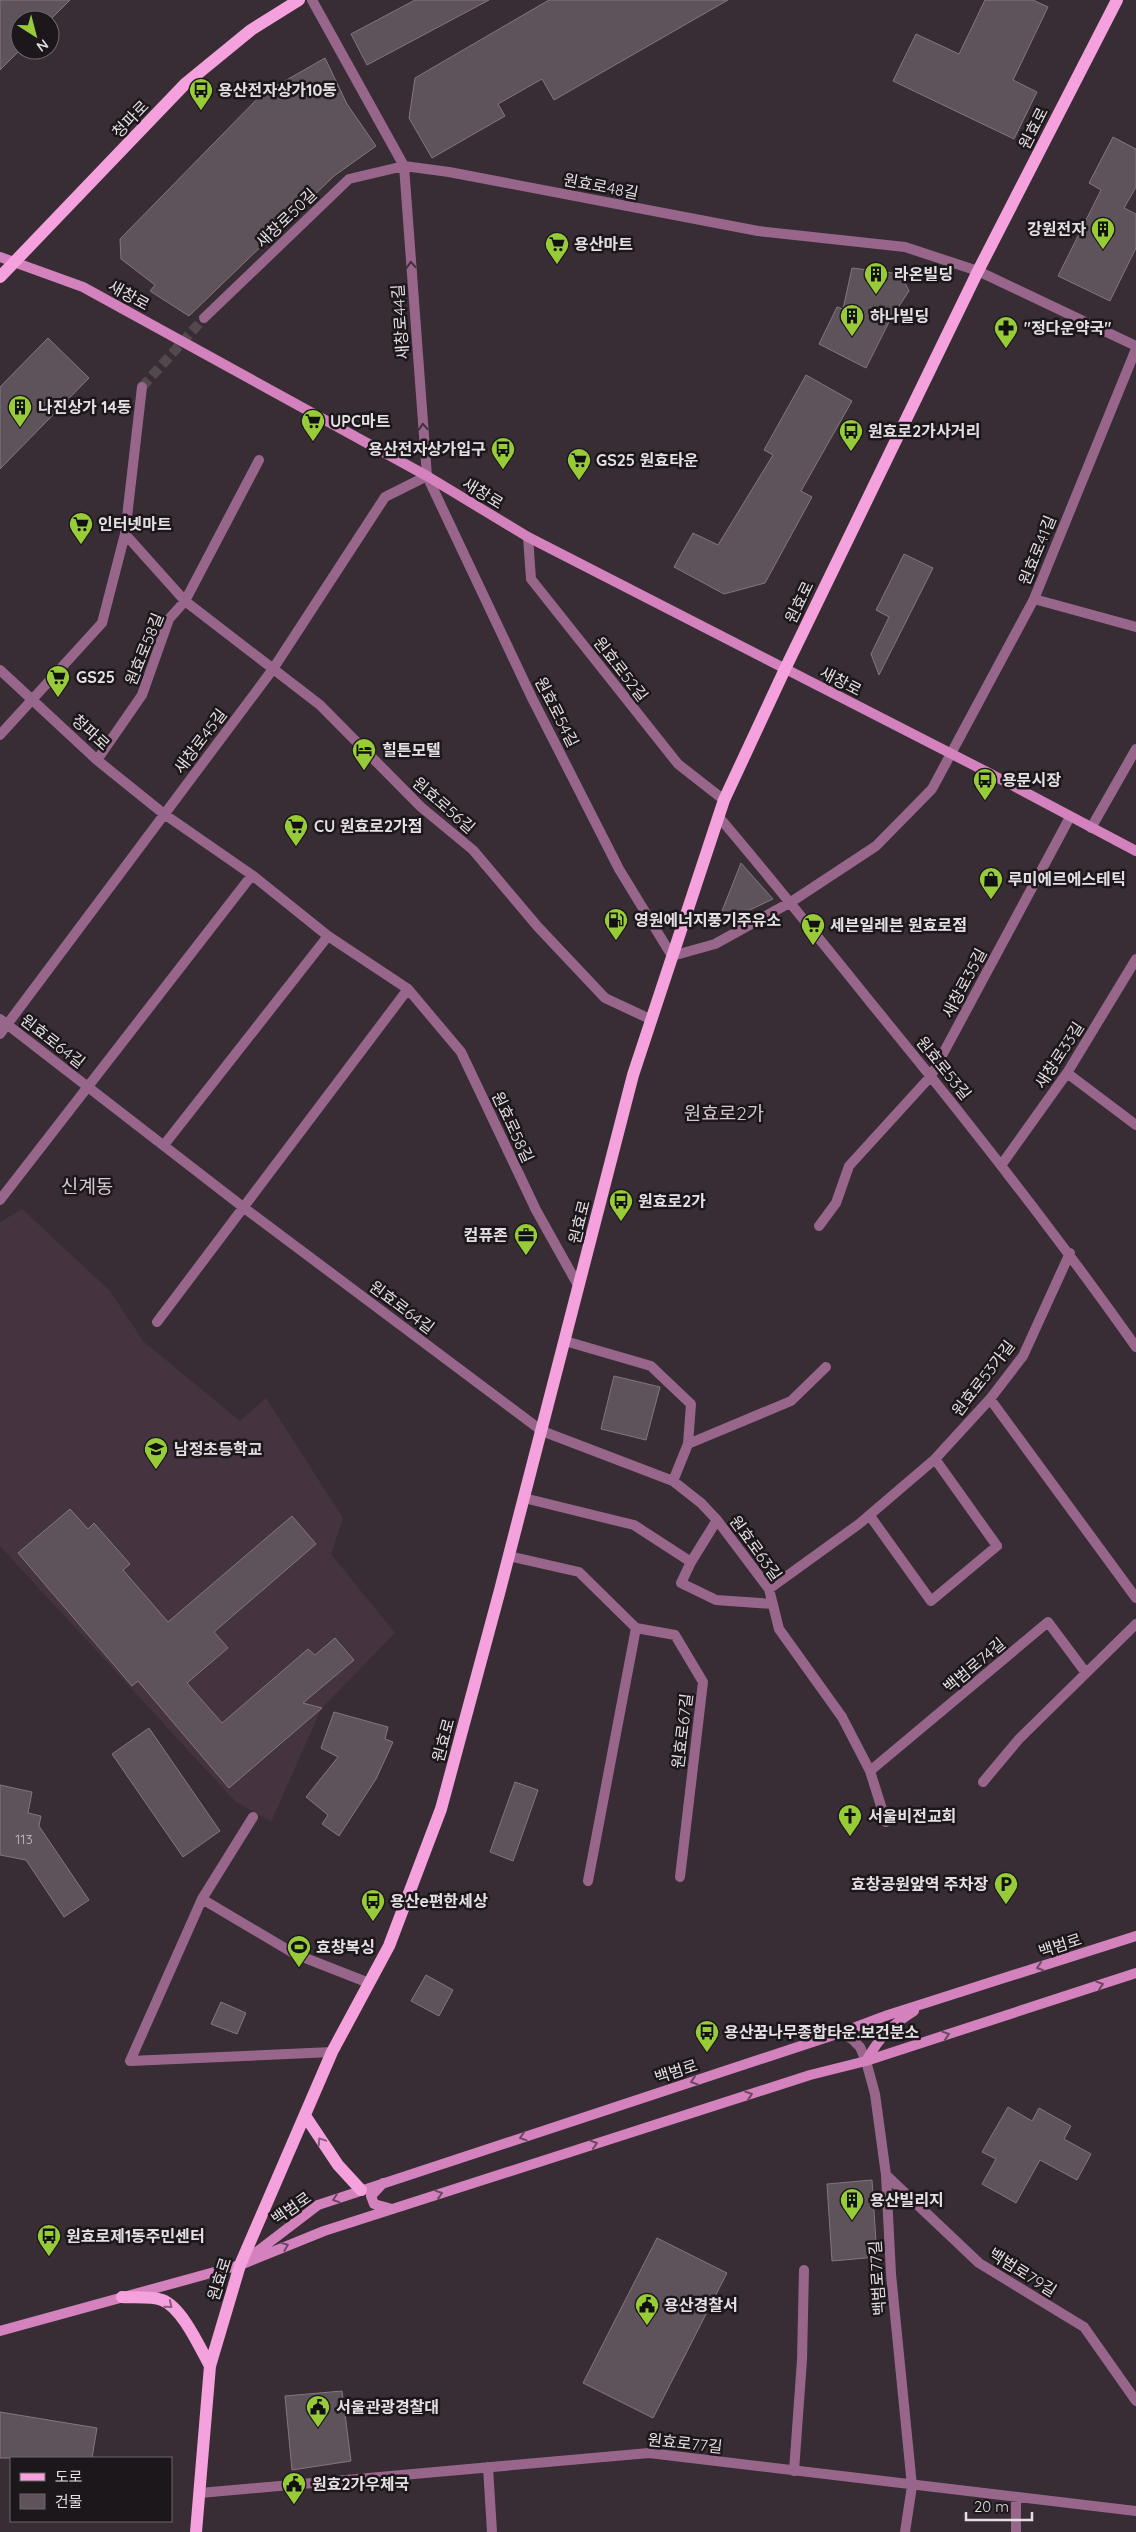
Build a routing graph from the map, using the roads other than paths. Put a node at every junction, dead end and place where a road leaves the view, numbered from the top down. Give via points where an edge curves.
1 (299, 0) edge
2 (312, 0) edge
3 (1117, 0) edge
4 (404, 166) junction
5 (0, 258) edge
6 (14, 263) junction
7 (978, 271) junction
8 (0, 277) edge
9 (204, 318) tunnel mouth
10 (1136, 348) edge
11 (142, 387) tunnel mouth
12 (259, 460) dead end
13 (427, 476) junction
14 (126, 534) junction
15 (528, 537) junction
16 (1034, 599) junction
17 (185, 600) junction
18 (1136, 627) edge
19 (273, 669) junction
20 (785, 669) junction
21 (0, 670) edge
22 (32, 701) junction
23 (0, 735) edge
24 (1136, 749) edge
25 (952, 755) junction
26 (97, 760) junction
27 (724, 800) junction
28 (164, 814) junction
29 (718, 816) junction
30 (1070, 817) junction
31 (1091, 828) junction
32 (1136, 851) edge
33 (252, 875) junction
34 (792, 902) junction
35 (328, 936) junction
36 (672, 956) junction
37 (1136, 959) edge
38 (408, 989) junction
39 (650, 1019) junction
40 (4, 1022) edge
41 (0, 1034) edge
42 (1067, 1073) junction
43 (931, 1076) junction
44 (87, 1086) junction
45 (1136, 1125) edge
46 (164, 1145) junction
47 (1002, 1164) junction
48 (0, 1200) edge
49 (243, 1207) junction
50 (818, 1226) dead end
51 (1070, 1253) junction
52 (579, 1287) junction
53 (157, 1322) dead end
54 (565, 1341) junction
55 (1136, 1347) edge
56 (826, 1367) dead end
57 (990, 1400) junction
58 (542, 1431) junction
59 (688, 1444) junction
60 (935, 1459) junction
61 (673, 1481) junction
62 (524, 1498) junction
63 (870, 1516) junction
64 (718, 1520) junction
65 (509, 1556) junction
66 (691, 1562) junction
67 (769, 1589) junction
68 (1136, 1598) edge
69 (772, 1604) junction
70 (1136, 1624) edge
71 (636, 1628) junction
72 (1086, 1673) junction
73 (870, 1771) junction
74 (983, 1782) dead end
75 (253, 1817) dead end
76 (886, 1822) dead end
77 (680, 1877) dead end
78 (588, 1881) dead end
79 (202, 1899) junction
80 (1136, 1936) edge
81 (1136, 1974) edge
82 (369, 1983) junction
83 (928, 2003) junction
84 (840, 2033) junction
85 (332, 2052) junction
86 (866, 2061) junction
87 (306, 2117) junction
88 (886, 2175) junction
89 (384, 2183) junction
90 (361, 2190) junction
91 (392, 2210) junction
92 (240, 2265) junction
93 (804, 2270) dead end
94 (122, 2297) junction
95 (0, 2331) edge
96 (210, 2366) junction
97 (1136, 2401) edge
98 (488, 2467) junction
99 (794, 2471) junction
100 (912, 2486) junction
101 (200, 2493) junction
102 (1016, 2498) junction
103 (1136, 2511) edge
104 (196, 2532) edge
105 (492, 2532) edge
106 (905, 2532) edge
107 (1016, 2532) edge

1 - 6 main road, 청파로 via 251,30 185,84
2 - 4 street
3 - 7 main road, 원효로
4 - 7 street, 원효로48길 via 758,231 905,247
4 - 9 street, 새창로50길 via 349,179
13 -> 4 street, 새창로44길
5 - 6 main road, 새창로
6 - 8 main road, 청파로
6 - 13 main road, 새창로 via 83,287
7 - 10 street
7 - 20 main road, 원효로
10 - 16 street, 원효로41길
11 - 14 street
12 - 17 street
13 - 15 main road, 새창로
13 - 19 street, 새창로45길 via 385,497
13 - 36 street, 원효로54길 via 532,698 619,869
14 - 17 street, 원효로56길
14 - 22 street via 102,623
15 - 20 main road, 새창로
15 - 27 street, 원효로52길 via 531,579 678,764
16 - 18 street
16 - 25 street, 원효로41길
17 - 19 street, 원효로56길
17 - 26 street, 원효로58길 via 169,619 142,695
19 - 28 street, 새창로45길
19 - 39 street, 원효로56길 via 320,705 421,807 473,850 538,927 605,998
20 - 25 main road, 새창로
20 - 27 main road, 원효로
21 - 22 street, 청파로
22 - 23 street
22 - 26 street, 청파로
24 - 31 street
25 - 30 main road, 새창로
25 - 34 street via 932,789 876,846
26 - 28 street, 청파로
27 - 29 main road, 원효로
28 - 33 street, 원효로58길
28 - 40 street, 새창로45길
29 - 34 street, 원효로53길
29 - 36 main road, 원효로
30 - 31 main road, 새창로
30 - 43 street, 새창로35길
31 - 32 main road, 새창로
33 - 35 street, 원효로58길
33 - 44 street
34 - 36 street via 715,944
34 - 43 street, 원효로53길
35 - 38 street, 원효로58길
35 - 46 street
36 - 39 main road, 원효로
37 - 42 street, 새창로33길
38 - 49 street
38 - 52 street, 원효로58길 via 461,1052 536,1210
39 - 52 main road, 원효로
40 - 41 street, 새창로45길
40 - 44 street, 원효로64길
42 - 45 street
42 - 47 street, 새창로33길
43 - 47 street, 원효로53길
43 - 50 street, 새창로35길 via 849,1166 836,1203
44 - 46 street, 원효로64길
44 - 48 street, 원효로64길
46 - 49 street, 원효로64길
47 - 51 street, 원효로53길
49 - 53 street
49 - 58 street, 원효로64길
51 - 55 street, 원효로53길
51 - 57 street, 원효로53가길 via 1023,1356
52 - 54 main road, 원효로
54 - 58 main road, 원효로
54 - 59 street via 651,1366 692,1404
56 - 59 street via 791,1401
57 - 60 street, 원효로53가길
57 - 68 street
58 - 61 street, 원효로63길
58 - 62 main road, 원효로
59 - 61 street
60 - 63 street, 원효로53가길
60 - 63 street via 997,1546 931,1601
61 - 64 street, 원효로63길
62 - 65 main road, 원효로
62 - 66 street via 634,1525
63 - 67 street, 원효로53가길
64 - 66 street
64 - 67 street, 원효로63길
65 - 71 street via 579,1572
65 - 82 main road, 원효로 via 441,1808 389,1946
66 - 69 street via 681,1583 716,1600
67 - 69 street, 원효로63길
69 - 73 street, 원효로63길 via 779,1629 842,1717
70 - 72 street
71 - 77 street, 원효로67길 via 675,1635 702,1682
71 - 78 street
72 - 73 street, 백범로74길 via 1048,1622
72 - 74 street via 1019,1739
73 - 76 street, 원효로63길
75 - 79 street
79 - 82 street via 295,1954
79 - 85 street via 130,2061
80 -> 83 main road, 백범로
86 -> 81 main road, 백범로
82 - 85 main road, 원효로
83 - 84 main road, 백범로
83 - 86 main road via 894,2024 879,2039
84 - 86 street, 백범로77길 via 860,2047
84 -> 89 main road, 백범로
85 - 87 main road, 원효로
86 - 88 street, 백범로77길 via 875,2094
91 -> 86 main road, 백범로 via 810,2075
90 -> 87 main road via 342,2171
87 - 92 main road, 원효로
88 - 97 street, 백범로79길 via 979,2263 1084,2327
88 - 100 street, 백범로77길 via 891,2274
89 - 90 main road, 백범로
89 - 91 main road via 371,2196 374,2204
90 -> 92 main road, 백범로 via 318,2205
92 -> 91 main road, 백범로 via 324,2231
92 - 94 main road, 백범로
92 - 96 main road, 원효로
93 - 99 street
94 - 95 main road, 백범로
94 -> 96 main road via 162,2300 172,2307 190,2330
96 - 101 main road, 원효로
98 - 99 street, 원효로77길 via 649,2453
98 - 101 street, 원효로77길
98 - 105 street
99 - 100 street, 원효로77길
100 - 102 street, 원효로77길
100 - 106 street, 백범로77길
101 - 104 main road, 원효로
102 - 103 street, 원효로77길
102 - 107 street

